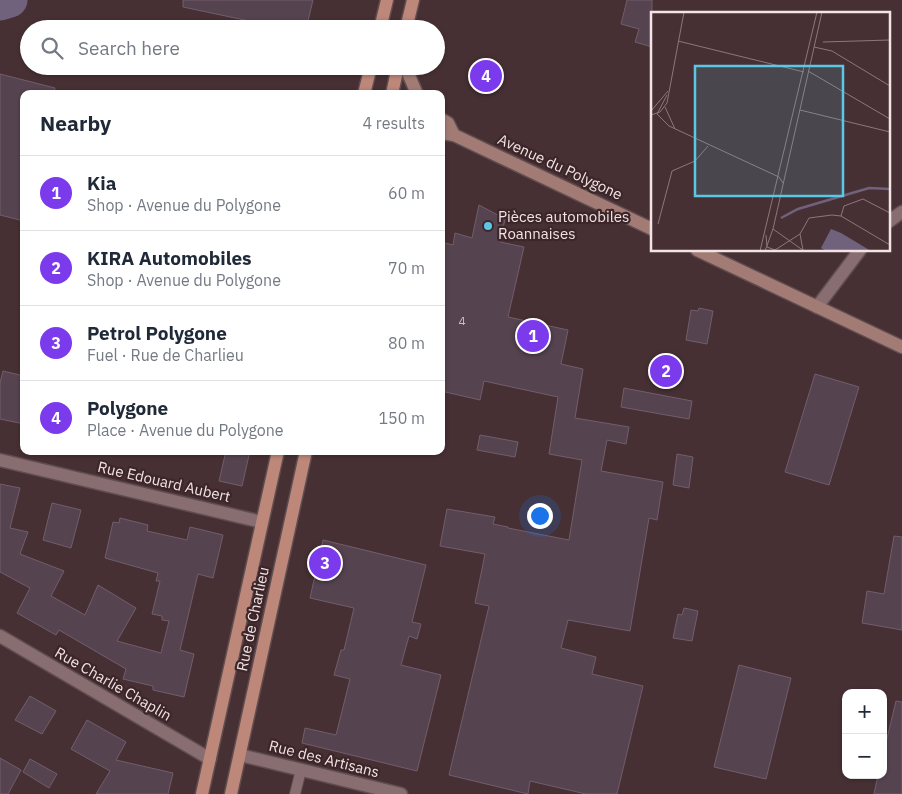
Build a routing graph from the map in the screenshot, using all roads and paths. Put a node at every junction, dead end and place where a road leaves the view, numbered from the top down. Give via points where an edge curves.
1 (387, 0) edge
2 (413, 0) edge
3 (382, 20) edge
4 (408, 20) edge
5 (370, 75) edge
6 (396, 75) edge
7 (409, 75) edge
8 (368, 90) edge
9 (393, 90) edge
10 (415, 90) edge
11 (445, 122) edge
12 (447, 134) edge
13 (902, 212) edge
14 (890, 221) edge
15 (651, 229) edge
16 (699, 251) edge
17 (859, 251) edge
18 (817, 307) junction
19 (902, 348) edge
20 (277, 455) edge
21 (305, 455) edge
22 (0, 460) edge
23 (262, 522) junction
24 (0, 636) edge
25 (240, 755) junction
26 (210, 760) junction
27 (301, 770) junction
28 (202, 794) edge
29 (231, 794) edge
30 (295, 794) edge
31 (401, 794) edge

1 - 3 main road
2 - 4 main road
5 - 8 main road
6 - 9 main road
7 - 10 street
11 - 12 street, Avenue du Polygone via 448,123
12 - 15 street, Avenue du Polygone
13 - 14 street
16 - 18 street
17 - 18 street
18 - 19 street
20 - 23 main road, Rue de Charlieu
21 - 25 main road, Rue de Charlieu
22 - 23 street, Rue Edouard Aubert
23 - 26 main road, Rue de Charlieu
24 - 26 street, Rue Charlie Chaplin
25 - 27 street, Rue des Artisans
25 - 29 main road, Rue de Charlieu
26 - 28 main road, Rue de Charlieu
27 - 30 lane
27 - 31 street, Rue des Artisans

